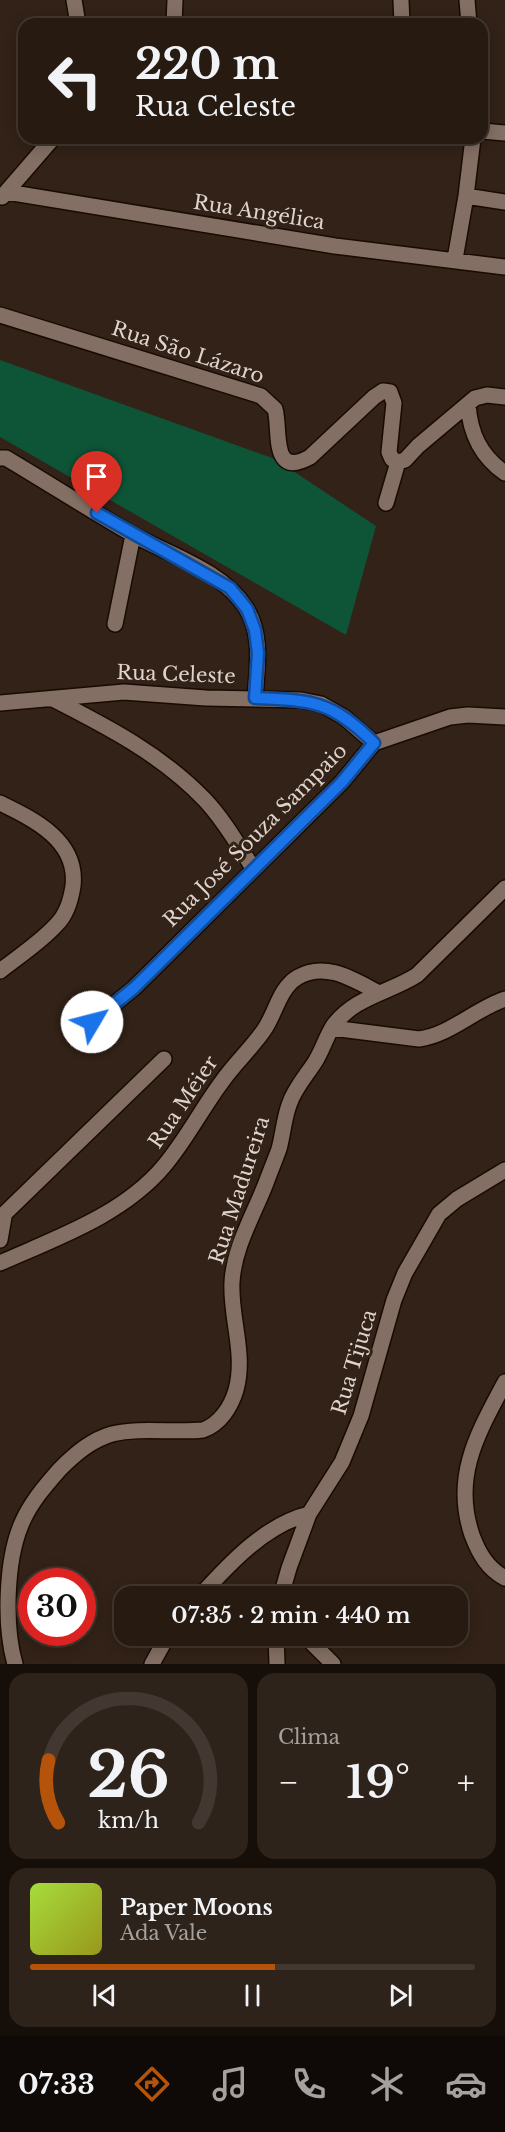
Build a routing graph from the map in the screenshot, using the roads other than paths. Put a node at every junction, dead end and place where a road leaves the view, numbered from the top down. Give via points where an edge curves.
1 (74, 0) edge
2 (175, 0) edge
3 (401, 0) edge
4 (467, 0) edge
5 (77, 18) edge
6 (174, 18) edge
7 (402, 18) edge
8 (468, 18) edge
9 (488, 132) edge
10 (505, 133) edge
11 (48, 144) edge
12 (472, 144) edge
13 (3, 196) edge
14 (466, 196) junction
15 (505, 202) edge
16 (454, 259) junction
17 (505, 267) edge
18 (0, 315) edge
19 (505, 397) edge
20 (468, 404) junction
21 (0, 458) edge
22 (398, 462) junction
23 (505, 473) edge
24 (386, 502) dead end
25 (133, 535) junction
26 (115, 624) dead end
27 (255, 698) junction
28 (53, 699) junction
29 (0, 703) edge
30 (505, 717) edge
31 (374, 743) junction
32 (1, 804) edge
33 (254, 868) junction
34 (505, 888) edge
35 (0, 971) edge
36 (379, 993) junction
37 (505, 999) edge
38 (92, 1022) dead end
39 (332, 1028) junction
40 (164, 1059) dead end
41 (505, 1170) edge
42 (2, 1217) edge
43 (0, 1239) edge
44 (0, 1263) edge
45 (505, 1382) edge
46 (309, 1514) junction
47 (505, 1578) edge
48 (210, 1586) edge
49 (284, 1586) edge
50 (162, 1646) edge
51 (276, 1646) edge
52 (315, 1646) edge
53 (9, 1655) edge
54 (152, 1664) edge
55 (277, 1664) edge
56 (333, 1664) edge

1 - 5 street
2 - 6 street
3 - 7 street
4 - 8 street
9 - 10 street
11 - 13 street
12 - 14 street
13 - 16 street, Rua Angélica via 335,246
14 - 15 street
14 - 16 street
16 - 17 street, Rua Angélica
18 - 22 street, Rua São Lázaro via 261,396 275,409 279,449 292,462 310,457 374,397 390,392 394,403 389,452
19 - 20 street via 487,395
20 - 22 street
20 - 23 street via 473,433 484,456
21 - 25 street via 6,458
22 - 24 street
25 - 26 street
25 - 27 street via 230,588 247,609 258,653
27 - 28 street, Rua Celeste via 124,692
27 - 31 street, Rua Celeste via 321,704 344,717
28 - 29 street, Rua Celeste
28 - 33 street via 122,734 184,780 207,802
30 - 31 street, Rua José Souza Sampaio via 450,717
31 - 33 street, Rua José Souza Sampaio via 342,782
32 - 35 street via 61,841 71,858 74,877 71,898 59,922
33 - 38 street, Rua José Souza Sampaio via 134,988
34 - 36 street, Rua Madureira via 417,975
36 - 39 street, Rua Madureira via 358,1002
36 - 44 street, Rua Méier via 343,974 322,971 296,979 284,990 264,1031 238,1059 163,1167 135,1193 98,1218
37 - 39 street via 430,1038
39 - 53 street, Rua Madureira via 289,1104 279,1149 235,1264 232,1300 238,1377 226,1412 212,1427 203,1430 113,1434 93,1441 41,1490 20,1526 14,1551
40 - 42 street
41 - 46 street, Rua Tijuca via 440,1214 420,1245 394,1300 352,1438 342,1462
42 - 43 street
45 - 47 street via 480,1431 464,1488 465,1514 475,1543 484,1561
46 - 48 street via 275,1528
46 - 49 street, Rua Tijuca
50 - 54 street
51 - 55 street
52 - 56 street

